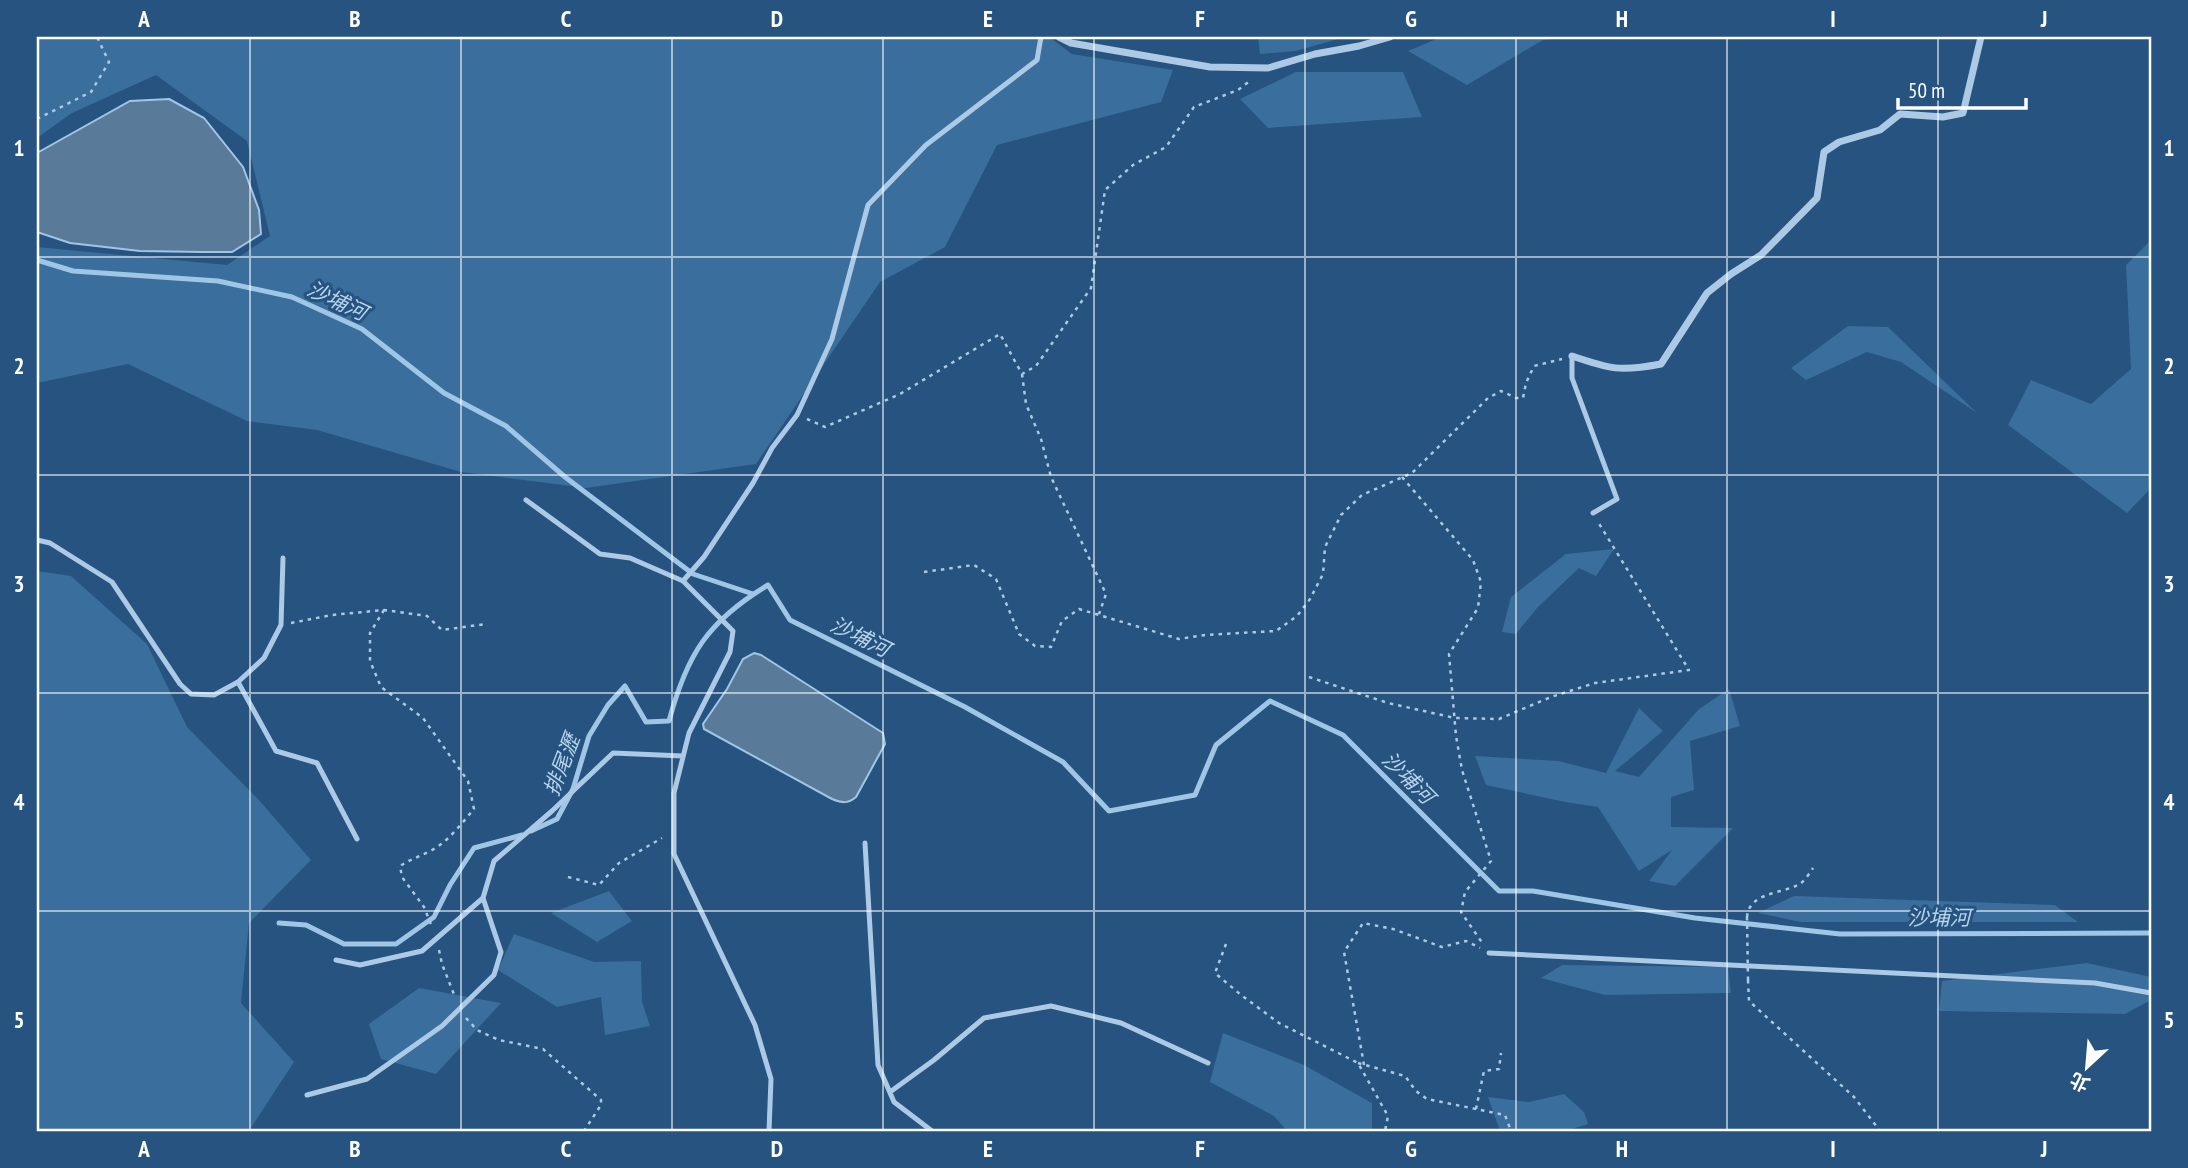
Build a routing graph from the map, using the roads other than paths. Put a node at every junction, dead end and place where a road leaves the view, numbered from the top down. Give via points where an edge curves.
1 (1041, 37) edge
2 (1059, 37) edge
3 (1390, 37) edge
4 (1981, 37) edge
5 (1572, 356) joint
6 (526, 499) dead end
7 (1593, 513) road end
8 (37, 540) edge
9 (283, 558) dead end
10 (683, 581) junction
11 (238, 682) junction
12 (683, 756) junction
13 (358, 839) dead end
14 (864, 843) dead end
15 (482, 898) junction
16 (1489, 953) road end
17 (336, 960) dead end
18 (2151, 993) edge
19 (1208, 1063) dead end
20 (890, 1092) junction
21 (307, 1095) dead end
22 (769, 1131) edge
23 (932, 1131) edge

1 - 10 lane via 1037,60 926,145 868,205 832,339 797,415
2 - 3 street via 1071,43 1210,67 1268,68
4 - 5 street via 1964,113 1942,117 1900,114 1880,130 1839,142 1824,152 1817,198 1761,256 1707,293 1661,363 1609,369
5 - 7 lane via 1572,378 1617,499
6 - 10 lane via 600,554 630,558
8 - 11 lane via 50,543 112,582 191,694 214,695
9 - 11 lane via 281,625 264,659
10 - 12 lane via 733,631 730,652 689,733
11 - 13 lane via 276,751 317,763
12 - 15 lane via 613,753 494,861
12 - 22 lane via 674,793 674,854 755,1026 771,1079
14 - 20 lane via 878,1065
15 - 17 lane via 422,951 360,965
15 - 21 lane via 501,951 494,975 442,1026 367,1079
16 - 18 lane via 2095,984
19 - 20 lane via 1121,1023 1051,1006 984,1018
20 - 23 lane via 894,1102

